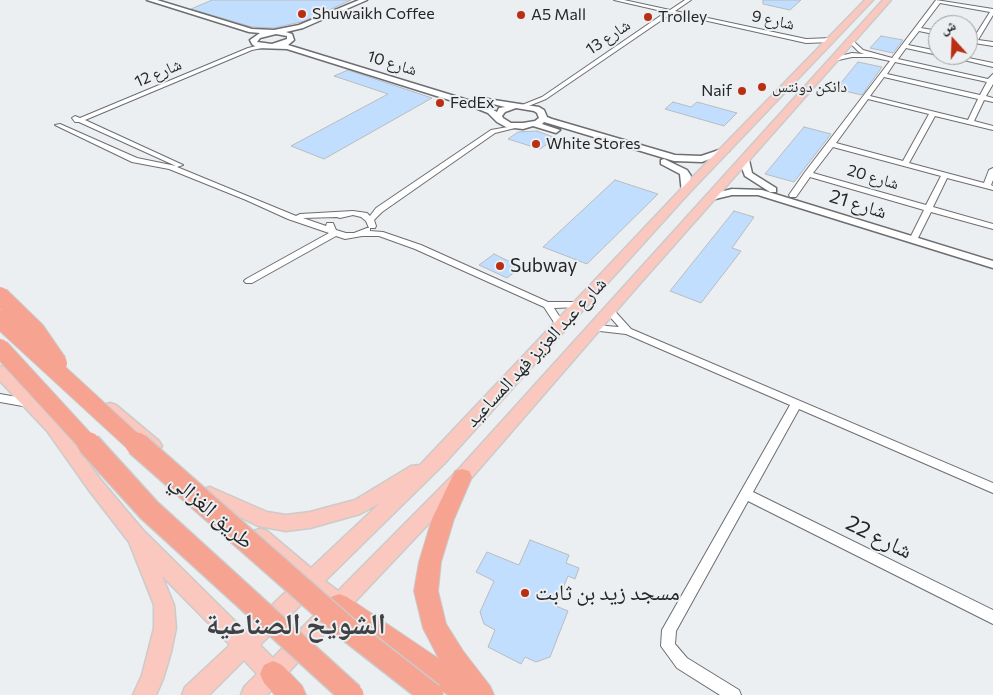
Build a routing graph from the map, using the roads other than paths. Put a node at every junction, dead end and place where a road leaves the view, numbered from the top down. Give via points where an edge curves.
1 (139, 0) edge
2 (150, 0) edge
3 (364, 0) edge
4 (617, 0) edge
5 (688, 0) edge
6 (939, 0) edge
7 (874, 4) edge
8 (993, 11) edge
9 (670, 12) junction
10 (194, 15) junction
11 (301, 26) junction
12 (917, 29) junction
13 (928, 31) edge
14 (274, 32) junction
15 (291, 36) junction
16 (978, 36) edge
17 (253, 40) junction
18 (832, 40) junction
19 (850, 40) junction
20 (806, 41) junction
21 (978, 42) edge
22 (993, 44) edge
23 (269, 46) junction
24 (904, 46) junction
25 (821, 51) junction
26 (928, 51) edge
27 (875, 56) junction
28 (834, 59) junction
29 (894, 60) junction
30 (978, 62) edge
31 (993, 65) edge
32 (883, 75) junction
33 (992, 80) edge
34 (866, 97) junction
35 (544, 98) junction
36 (982, 98) junction
37 (993, 100) edge
38 (520, 106) junction
39 (933, 113) junction
40 (541, 114) junction
41 (77, 119) junction
42 (499, 119) junction
43 (970, 122) junction
44 (534, 124) junction
45 (517, 126) junction
46 (993, 128) edge
47 (493, 132) junction
48 (831, 144) junction
49 (725, 151) junction
50 (153, 153) junction
51 (136, 160) junction
52 (744, 160) junction
53 (905, 164) junction
54 (993, 170) edge
55 (808, 174) junction
56 (946, 175) junction
57 (990, 187) edge
58 (685, 191) junction
59 (793, 195) junction
60 (712, 197) junction
61 (383, 207) junction
62 (930, 209) junction
63 (350, 214) junction
64 (660, 220) junction
65 (370, 221) junction
66 (993, 227) edge
67 (333, 232) junction
68 (361, 233) junction
69 (380, 234) junction
70 (915, 237) junction
71 (993, 257) edge
72 (993, 265) edge
73 (249, 281) dead end
74 (632, 284) junction
75 (0, 296) edge
76 (547, 305) junction
77 (578, 305) junction
78 (0, 309) edge
79 (609, 310) junction
80 (0, 319) edge
81 (560, 325) junction
82 (594, 328) junction
83 (628, 331) junction
84 (3, 359) edge
85 (76, 390) junction
86 (0, 398) edge
87 (28, 403) junction
88 (796, 404) junction
89 (438, 459) junction
90 (462, 477) junction
91 (993, 488) edge
92 (210, 494) junction
93 (746, 494) junction
94 (136, 536) junction
95 (312, 582) junction
96 (339, 605) junction
97 (993, 617) edge
98 (245, 646) junction
99 (273, 674) junction
100 (144, 695) edge
101 (193, 695) edge
102 (252, 695) edge
103 (293, 695) edge
104 (352, 695) edge
105 (432, 695) edge
106 (470, 695) edge
107 (481, 695) edge
108 (734, 695) edge

1 - 10 street
2 - 10 street
3 - 11 street
4 - 9 street, شارع 9
5 - 9 street, شارع 13
6 - 8 street
6 - 12 street, شارع 20
7 - 18 main road, شارع عبد العزيز فهد المساعيد
7 - 19 main road, شارع عبد العزيز فهد المساعيد
8 - 16 street
9 - 20 street, شارع 9
9 - 35 street, شارع 13
10 - 14 street via 251,31
10 - 17 street via 247,33
11 - 14 street
11 - 15 street
12 - 13 street
12 - 24 street, شارع 20
14 - 15 street, شارع 10
14 - 17 street
15 - 23 street via 288,42
15 - 38 street, شارع 10 via 296,43 478,99
17 - 23 street, شارع 10 via 256,44
17 - 41 street, شارع 12 via 247,46
18 - 20 street, شارع 9
18 - 25 main road, شارع عبد العزيز فهد المساعيد
19 - 27 street via 861,51
19 - 28 main road, شارع عبد العزيز فهد المساعيد
20 - 25 street, شارع 9
21 - 22 street
23 - 41 street, شارع 12 via 250,49
23 - 42 street, شارع 10 via 288,47 463,102 491,111
24 - 26 street
24 - 29 street, شارع 20
25 - 49 main road, شارع عبد العزيز فهد المساعيد
27 - 28 street via 852,55
27 - 29 street
28 - 52 main road, شارع عبد العزيز فهد المساعيد
29 - 32 street, شارع 20
29 - 33 street
30 - 31 street
32 - 34 street, شارع 20
32 - 36 street
33 - 36 street
34 - 39 street
34 - 48 street, شارع 20
35 - 38 street, شارع 13
35 - 40 street
36 - 37 street
36 - 43 street
38 - 40 street, شارع 10
38 - 42 street via 502,110 498,114
39 - 43 street
39 - 53 street, شارع 20
40 - 44 street
40 - 49 street via 548,121 674,158 702,159
41 - 50 street
41 - 51 street, شارع 12 via 60,126
42 - 45 street, شارع 10
42 - 47 street
43 - 46 street
44 - 45 street
44 - 58 street via 672,165 684,172
45 - 47 street
47 - 61 street
48 - 53 street, شارع 20
48 - 55 street, شارع 20
49 - 58 main road, شارع عبد العزيز فهد المساعيد
50 - 51 street
50 - 63 street via 295,215
51 - 67 street via 171,167
52 - 59 street, شارع 21 via 748,174 759,184
52 - 60 main road, شارع عبد العزيز فهد المساعيد
53 - 56 street, شارع 20
54 - 57 street, شارع 20
55 - 59 street, شارع 20
55 - 62 street, شارع 20
56 - 57 street, شارع 20
56 - 62 street
58 - 64 main road, شارع عبد العزيز فهد المساعيد
59 - 70 street, شارع 21
60 - 70 street, شارع 21 via 732,192 759,192
60 - 74 main road, شارع عبد العزيز فهد المساعيد
61 - 63 street
61 - 65 street
62 - 66 street, شارع 20
62 - 70 street
63 - 65 street via 364,215
63 - 67 street via 331,222
64 - 74 main road via 658,232 614,282 620,287
64 - 77 main road, شارع عبد العزيز فهد المساعيد
65 - 68 street via 368,228
65 - 69 street
67 - 68 street via 344,236
67 - 73 street
68 - 69 street
69 - 76 street via 418,247
70 - 71 street, شارع 21
70 - 72 street, شارع 21
74 - 79 main road, شارع عبد العزيز فهد المساعيد
75 - 85 highway, bridge via 36,331
76 - 77 street
76 - 81 street
77 - 81 main road, شارع عبد العزيز فهد المساعيد
78 - 92 main road, طريق الغزالي via 100,401
79 - 82 main road, شارع عبد العزيز فهد المساعيد
79 - 83 street
80 - 85 highway, طريق الغزالي, bridge
81 - 89 main road, شارع عبد العزيز فهد المساعيد
82 - 83 street
82 - 90 main road, شارع عبد العزيز فهد المساعيد
83 - 88 street
84 - 87 main road, طريق الغزالي
84 - 104 highway, طريق الغزالي, bridge via 149,510
85 - 105 highway, طريق الغزالي, bridge via 345,627
86 - 87 street
87 - 94 main road, طريق الغزالي via 53,427
88 - 91 street
88 - 93 street
89 - 92 main road via 360,506 310,520 286,523 265,520
89 - 95 main road, شارع عبد العزيز فهد المساعيد
90 - 96 main road, شارع عبد العزيز فهد المساعيد
90 - 107 highway via 443,520 430,562 426,591 435,628
92 - 95 main road, طريق الغزالي
93 - 97 street, شارع 22
93 - 108 street via 668,630 668,646 682,663
94 - 98 main road, طريق الغزالي
94 - 100 main road via 164,605 165,628 160,652
95 - 96 main road, طريق الغزالي
95 - 98 main road, شارع عبد العزيز فهد المساعيد
96 - 99 main road, شارع عبد العزيز فهد المساعيد
96 - 106 highway
98 - 99 main road, طريق الغزالي
98 - 101 main road, شارع عبد العزيز فهد المساعيد
99 - 102 main road, شارع عبد العزيز فهد المساعيد
99 - 103 highway

